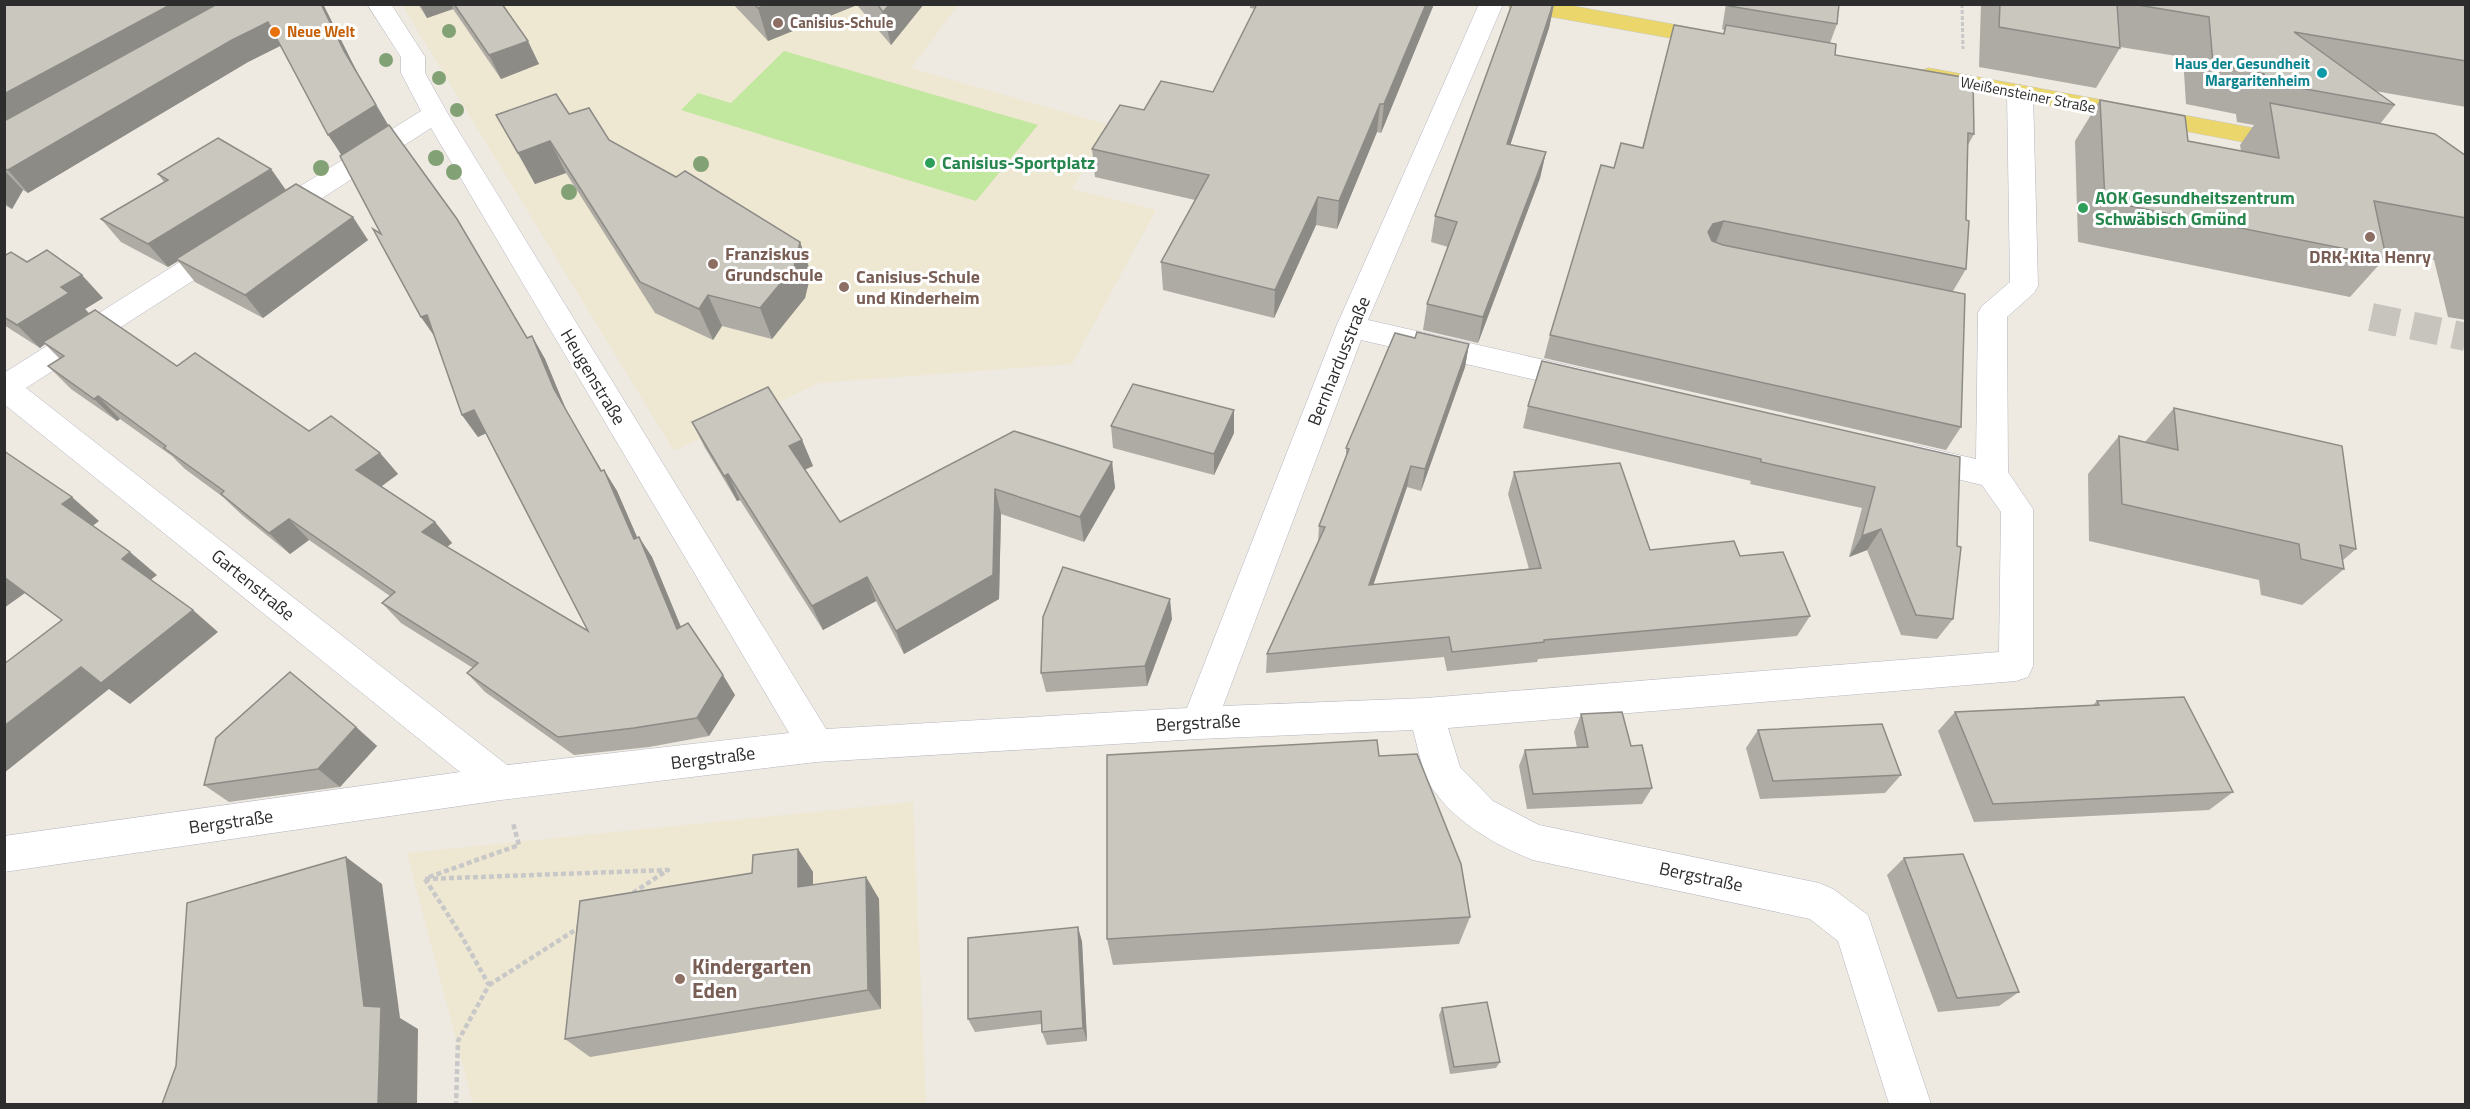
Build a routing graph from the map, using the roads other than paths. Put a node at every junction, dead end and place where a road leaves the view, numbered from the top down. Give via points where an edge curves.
1 (379, 4) edge
2 (1491, 4) edge
3 (1519, 4) edge
4 (1741, 43) edge
5 (1905, 72) edge
6 (2020, 93) junction
7 (435, 114) junction
8 (2313, 147) edge
9 (1352, 327) junction
10 (1608, 386) edge
11 (5, 387) edge
12 (1887, 451) edge
13 (1992, 475) junction
14 (1426, 714) junction
15 (1199, 723) junction
16 (816, 746) junction
17 (501, 783) junction
18 (4, 854) edge
19 (1910, 1104) edge

1 - 7 street, Heugenstraße via 413,57 413,73
2 - 9 street, Bernhardusstraße
3 - 4 main road
5 - 6 main road, Weißensteiner Straße
6 - 8 main road, Weißensteiner Straße
6 - 13 street via 2024,286 1981,311
7 - 11 street
7 - 16 street, Heugenstraße
9 - 10 street
9 - 15 street, Bernhardusstraße
11 - 17 street, Gartenstraße
12 - 13 street
13 - 14 street, Bergstraße via 2017,509 2016,666
14 - 15 street, Bergstraße
14 - 19 street, Bergstraße via 1445,776 1480,813 1533,842 1819,902 1854,929
15 - 16 street, Bergstraße
16 - 17 street, Bergstraße
17 - 18 street, Bergstraße

